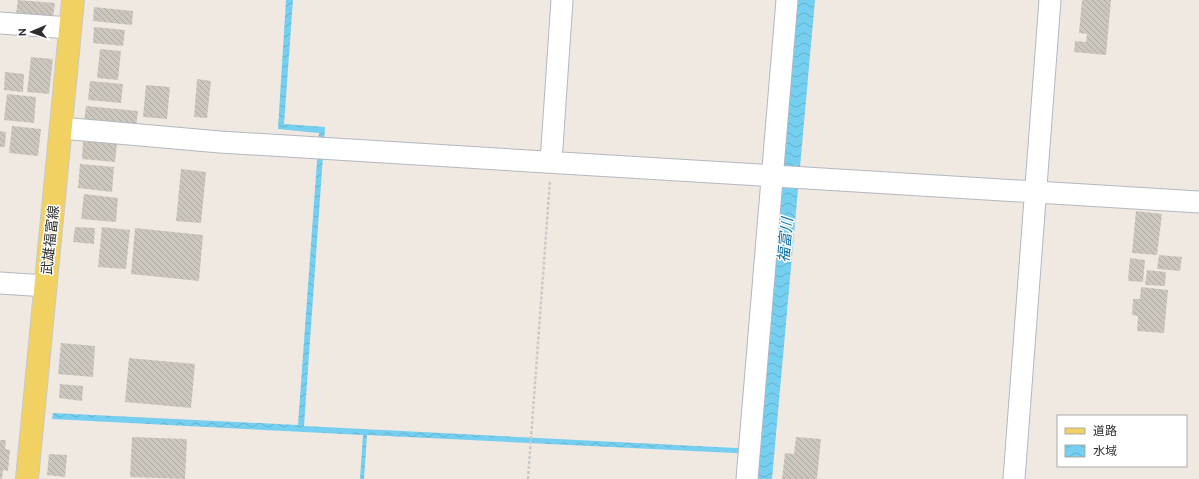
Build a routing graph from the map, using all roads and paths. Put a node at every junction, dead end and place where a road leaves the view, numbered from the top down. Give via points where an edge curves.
1 (73, 0) edge
2 (562, 0) edge
3 (787, 0) edge
4 (1050, 0) edge
5 (0, 23) edge
6 (70, 28) junction
7 (61, 128) junction
8 (551, 162) junction
9 (776, 176) junction
10 (1036, 192) junction
11 (1199, 202) edge
12 (0, 283) edge
13 (46, 286) junction
14 (748, 461) edge
15 (27, 479) edge
16 (528, 479) edge
17 (1014, 479) edge

1 - 6 main road, 武雄福富線
2 - 8 street
3 - 9 street
4 - 10 street
5 - 6 street
6 - 7 main road, 武雄福富線
7 - 8 street via 220,142
7 - 13 main road, 武雄福富線
8 - 9 street
8 - 16 path
9 - 10 street
9 - 14 street
10 - 11 street
10 - 17 street
12 - 13 street
13 - 15 main road, 武雄福富線

